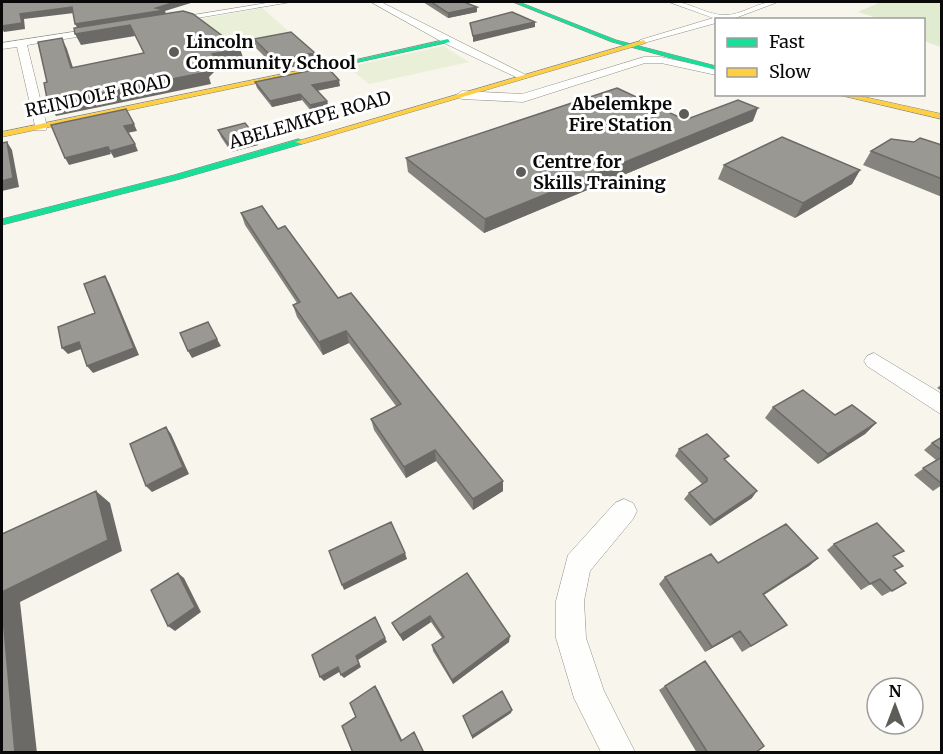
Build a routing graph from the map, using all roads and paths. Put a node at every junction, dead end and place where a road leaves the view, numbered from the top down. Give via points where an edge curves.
1 (287, 2) edge
2 (375, 2) edge
3 (515, 2) edge
4 (533, 2) edge
5 (673, 2) edge
6 (774, 2) edge
7 (717, 18) edge
8 (723, 18) edge
9 (715, 21) edge
10 (157, 22) edge
11 (116, 28) edge
12 (677, 32) junction
13 (448, 41) junction
14 (644, 42) junction
15 (21, 43) junction
16 (2, 46) edge
17 (627, 47) junction
18 (684, 52) junction
19 (715, 60) edge
20 (715, 68) edge
21 (715, 72) edge
22 (524, 77) junction
23 (462, 95) junction
24 (847, 96) edge
25 (885, 96) edge
26 (942, 108) edge
27 (942, 117) edge
28 (41, 127) junction
29 (2, 135) edge
30 (2, 222) edge
31 (874, 360) dead end
32 (942, 406) edge
33 (624, 511) dead end
34 (618, 753) edge

1 - 10 street
2 - 13 street
3 - 17 street
4 - 14 street via 606,32
5 - 7 street
6 - 8 street
9 - 12 street
11 - 15 street
12 - 14 street
12 - 18 street via 671,42
13 - 22 street
13 - 28 street, REINDOLF ROAD
14 - 17 street, ABELEMKPE ROAD
14 - 18 street
15 - 16 street
15 - 28 street
17 - 20 street
17 - 22 street, ABELEMKPE ROAD
18 - 19 street
21 - 23 street via 644,60 523,98
22 - 23 street, ABELEMKPE ROAD
23 - 30 street, ABELEMKPE ROAD via 177,177
24 - 27 street
25 - 26 street
28 - 29 street, REINDOLF ROAD
31 - 32 street
33 - 34 street via 578,565 570,601 571,638 590,698

